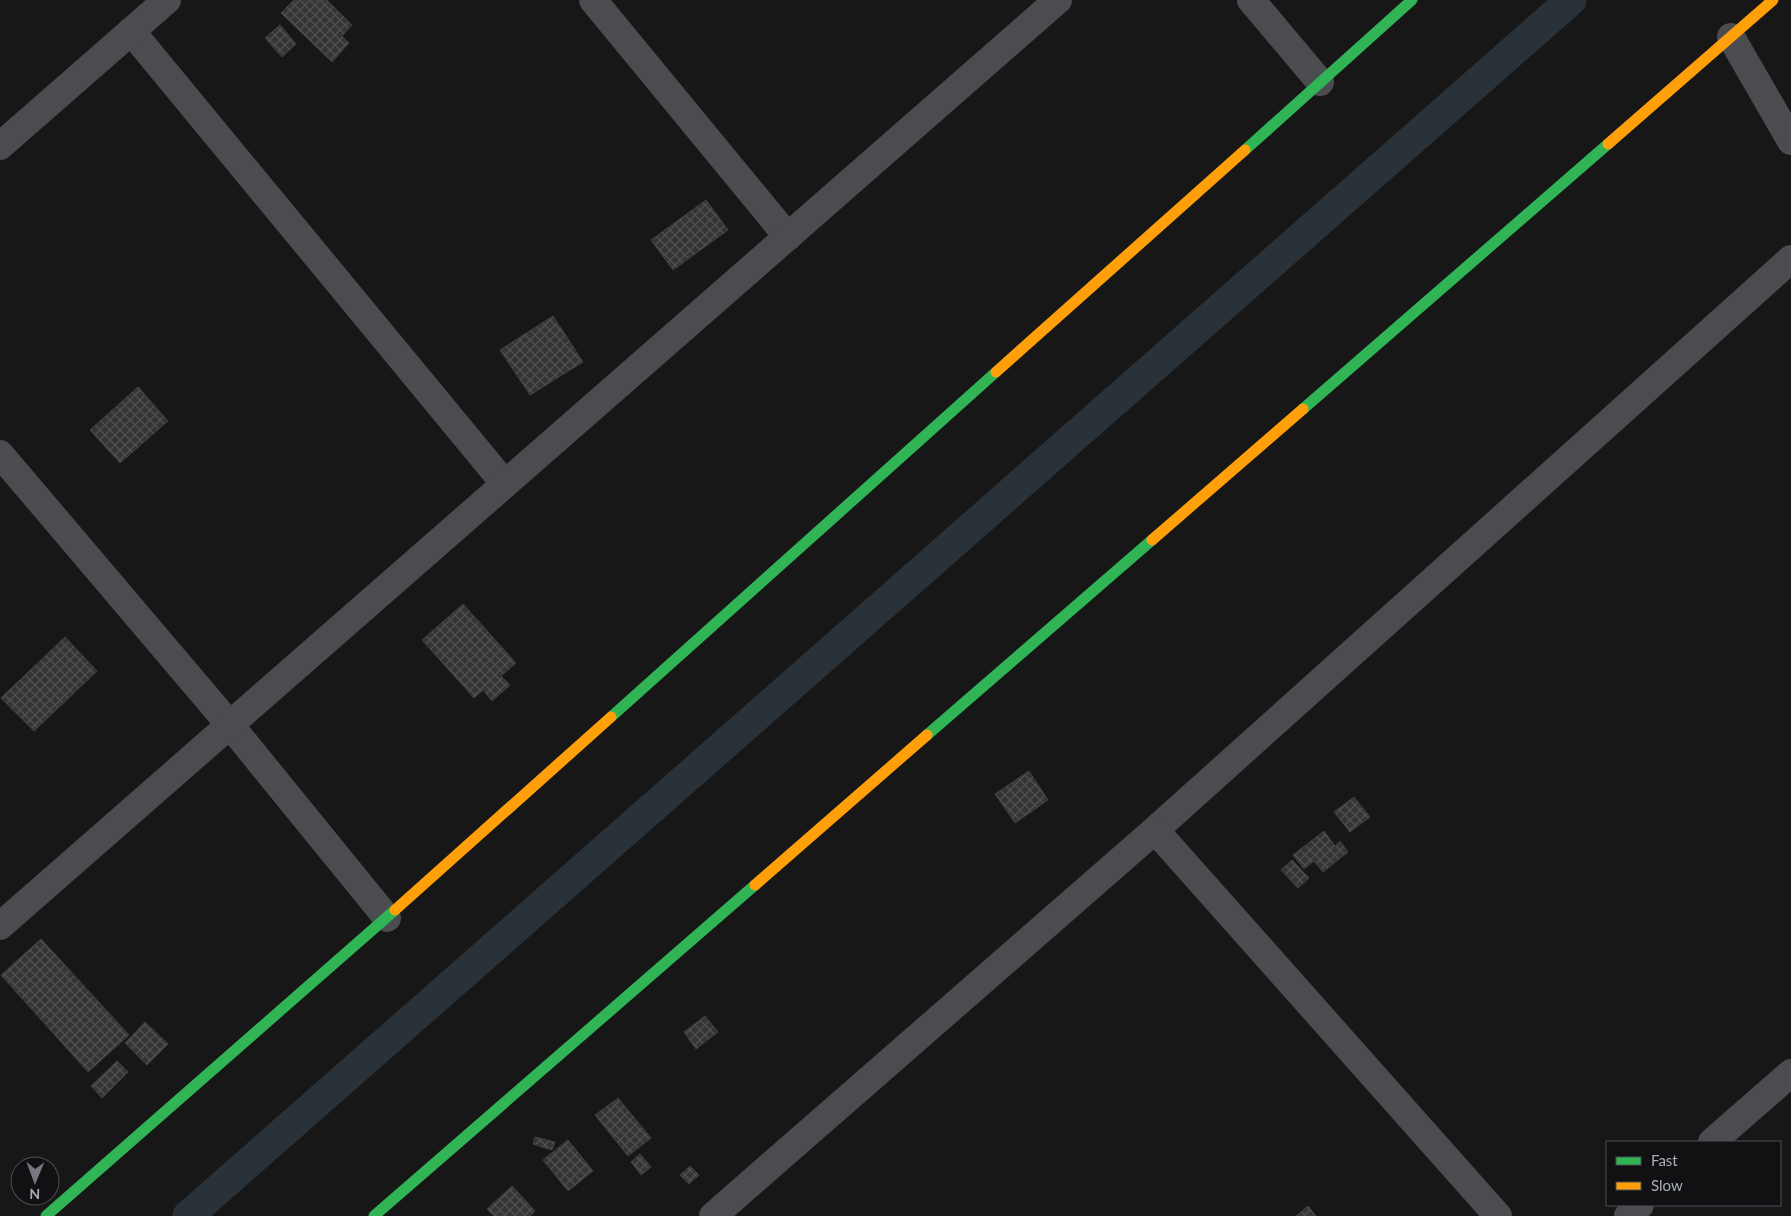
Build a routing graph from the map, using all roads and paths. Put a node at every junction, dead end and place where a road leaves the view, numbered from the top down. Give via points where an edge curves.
1 (166, 0) edge
2 (593, 0) edge
3 (1058, 0) edge
4 (1251, 0) edge
5 (1412, 0) edge
6 (1773, 0) edge
7 (131, 31) junction
8 (1731, 37) junction
9 (1320, 82) junction
10 (1791, 141) edge
11 (0, 146) edge
12 (788, 237) junction
13 (1791, 259) edge
14 (0, 454) edge
15 (505, 484) junction
16 (230, 725) junction
17 (1155, 830) junction
18 (387, 918) junction
19 (0, 926) edge
20 (1791, 1073) edge
21 (1713, 1141) edge
22 (1639, 1206) edge
23 (46, 1216) edge
24 (374, 1216) edge
25 (714, 1216) edge
26 (1498, 1216) edge
27 (1628, 1216) edge

1 - 7 street
2 - 12 street
3 - 12 street
4 - 9 street
5 - 9 street
6 - 8 street
7 - 11 street
7 - 15 street
8 - 10 street
8 - 24 street
9 - 18 street
12 - 15 street
13 - 17 street
14 - 16 street
15 - 16 street
16 - 18 street
16 - 19 street
17 - 25 street
17 - 26 street
18 - 23 street
20 - 21 street
22 - 27 street

